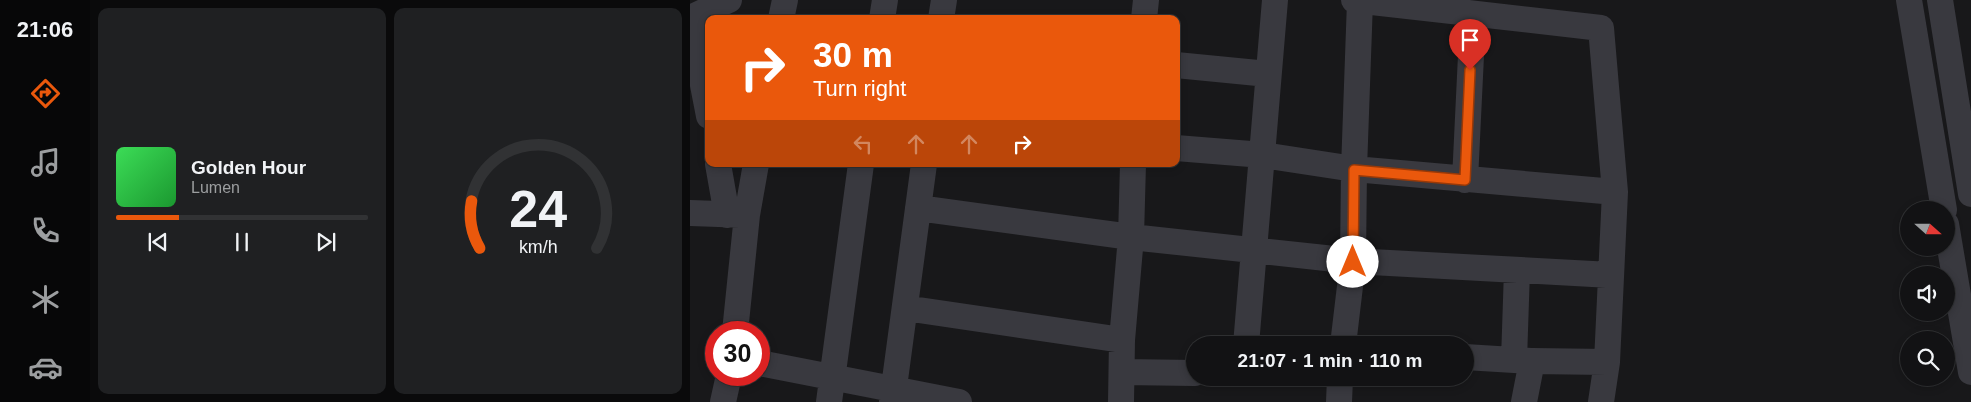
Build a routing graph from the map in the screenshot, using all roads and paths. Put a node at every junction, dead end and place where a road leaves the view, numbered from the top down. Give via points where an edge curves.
1 (729, 0) edge
2 (785, 0) edge
3 (885, 0) edge
4 (944, 0) edge
5 (1146, 0) edge
6 (1275, 0) edge
7 (1357, 0) edge
8 (1909, 0) edge
9 (1940, 0) edge
10 (1473, 14) junction
11 (783, 15) edge
12 (883, 15) edge
13 (942, 15) edge
14 (1144, 15) edge
15 (690, 18) edge
16 (1180, 65) edge
17 (1268, 74) junction
18 (705, 95) edge
19 (1180, 148) edge
20 (1263, 155) junction
21 (719, 167) edge
22 (755, 167) edge
23 (861, 167) edge
24 (924, 167) edge
25 (1133, 167) edge
26 (1354, 170) junction
27 (1465, 180) junction
28 (1615, 192) junction
29 (1971, 194) edge
30 (1942, 201) edge
31 (918, 208) junction
32 (690, 213) edge
33 (737, 215) junction
34 (1131, 237) junction
35 (1254, 250) junction
36 (1951, 256) edge
37 (1353, 262) junction
38 (1517, 270) junction
39 (1611, 275) junction
40 (905, 308) junction
41 (735, 321) edge
42 (1247, 336) edge
43 (1345, 336) edge
44 (1122, 340) junction
45 (1474, 358) edge
46 (1523, 361) junction
47 (1607, 362) junction
48 (770, 365) edge
49 (1122, 372) junction
50 (1971, 372) edge
51 (1186, 373) edge
52 (831, 376) junction
53 (727, 386) edge
54 (1340, 386) edge
55 (892, 396) edge
56 (723, 402) edge
57 (829, 402) edge
58 (959, 402) edge
59 (1122, 402) edge
60 (1339, 402) edge
61 (1524, 402) edge
62 (1601, 402) edge

1 - 15 street
2 - 11 street
3 - 12 street
4 - 13 street
5 - 14 street
6 - 17 street
7 - 10 street
7 - 26 street
8 - 30 street
9 - 29 street
10 - 27 street
10 - 28 street via 1601,28
15 - 18 street
16 - 17 street
17 - 20 street
19 - 20 street
20 - 26 street
20 - 35 street
21 - 33 street
22 - 33 street
23 - 52 street
24 - 31 street
25 - 34 street
26 - 27 street
26 - 37 street
27 - 28 street
28 - 39 street
31 - 34 street
31 - 40 street
32 - 33 street
33 - 41 street
34 - 35 street
34 - 44 street
35 - 37 street
35 - 42 street
36 - 50 street
37 - 38 street
37 - 43 street
38 - 39 street
38 - 46 street
39 - 47 street
40 - 44 street
40 - 55 street
44 - 49 street
45 - 46 street
46 - 47 street
46 - 61 street
47 - 62 street
48 - 52 street
49 - 51 street
49 - 59 street
52 - 55 street
52 - 57 street
53 - 56 street
54 - 60 street
55 - 58 street

